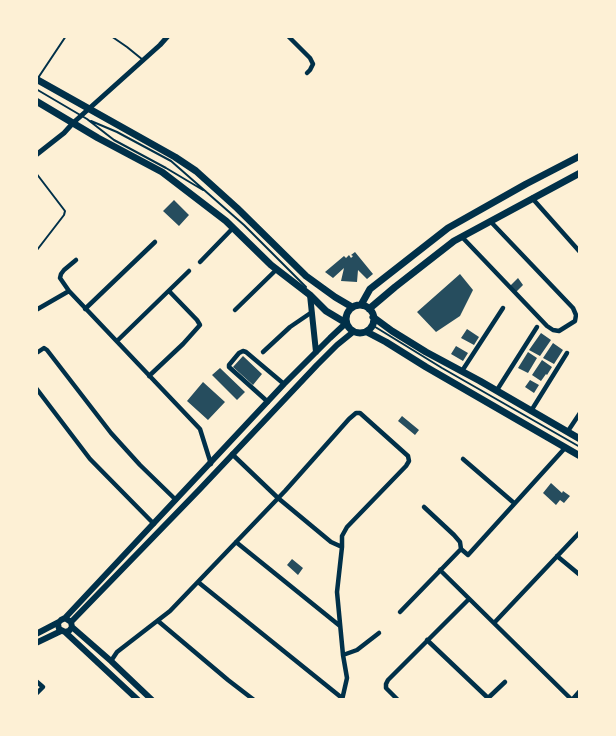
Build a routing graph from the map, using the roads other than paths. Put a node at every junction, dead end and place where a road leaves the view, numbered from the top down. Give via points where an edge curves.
1 (66, 36) edge
2 (111, 36) edge
3 (168, 36) edge
4 (288, 36) edge
5 (143, 61) junction
6 (307, 73) dead end
7 (37, 79) edge
8 (36, 89) edge
9 (36, 101) edge
10 (89, 108) junction
11 (81, 115) junction
12 (91, 122) junction
13 (73, 123) junction
14 (36, 155) edge
15 (580, 156) edge
16 (36, 173) edge
17 (580, 173) edge
18 (209, 194) junction
19 (532, 198) junction
20 (491, 222) junction
21 (233, 228) junction
22 (462, 237) junction
23 (156, 242) dead end
24 (37, 250) edge
25 (580, 252) edge
26 (76, 260) dead end
27 (200, 262) dead end
28 (277, 269) junction
29 (190, 271) dead end
30 (306, 286) dead end
31 (69, 291) junction
32 (169, 291) junction
33 (310, 295) junction
34 (361, 306) junction
35 (352, 308) junction
36 (503, 308) dead end
37 (85, 309) junction
38 (369, 309) junction
39 (36, 310) edge
40 (235, 310) dead end
41 (312, 312) junction
42 (374, 317) junction
43 (346, 323) junction
44 (372, 325) junction
45 (537, 327) dead end
46 (353, 332) junction
47 (366, 332) junction
48 (117, 341) junction
49 (38, 352) dead end
50 (263, 352) dead end
51 (316, 352) junction
52 (567, 353) dead end
53 (462, 371) junction
54 (149, 376) junction
55 (284, 384) junction
56 (36, 388) edge
57 (497, 390) junction
58 (268, 402) junction
59 (531, 410) junction
60 (580, 413) edge
61 (568, 431) junction
62 (580, 439) edge
63 (580, 447) edge
64 (565, 448) junction
65 (232, 454) junction
66 (580, 456) edge
67 (464, 459) dead end
68 (210, 464) junction
69 (278, 498) junction
70 (176, 500) junction
71 (514, 503) junction
72 (424, 507) dead end
73 (154, 524) junction
74 (580, 532) edge
75 (236, 542) junction
76 (342, 547) junction
77 (461, 549) junction
78 (558, 556) junction
79 (440, 570) junction
80 (580, 575) edge
81 (198, 582) junction
82 (469, 599) junction
83 (400, 612) dead end
84 (158, 621) junction
85 (67, 622) junction
86 (494, 624) junction
87 (340, 626) junction
88 (63, 632) junction
89 (379, 632) dead end
90 (36, 634) edge
91 (427, 640) junction
92 (37, 642) edge
93 (343, 655) junction
94 (111, 661) junction
95 (36, 680) edge
96 (504, 682) dead end
97 (580, 692) edge
98 (36, 694) edge
99 (342, 699) edge
100 (487, 699) edge
101 (138, 700) edge
102 (152, 700) edge
103 (254, 700) edge
104 (398, 700) edge
105 (572, 700) edge

1 - 7 lane
2 - 5 lane
3 - 5 street
4 - 6 street via 310,58 312,64
5 - 10 street
7 - 10 main road
8 - 11 lane
9 - 13 main road
10 - 11 street
10 - 35 main road via 196,171 306,276
11 - 12 lane
11 - 13 street
12 - 18 lane via 114,140
12 - 18 lane via 171,161
13 - 14 street
13 - 21 main road via 162,172
15 - 34 main road via 448,228 370,288
16 - 24 lane via 65,211
17 - 19 main road
18 - 30 lane
19 - 20 main road
19 - 25 street
20 - 22 main road
20 - 22 street via 573,308 575,321 569,326 559,331 547,326
21 - 27 street
21 - 28 main road
22 - 38 main road
23 - 37 street
26 - 31 street via 60,278
28 - 33 main road
28 - 40 street
29 - 32 street
31 - 37 street
31 - 39 street
32 - 48 street
32 - 54 street via 200,325
33 - 41 main road
33 - 43 main road via 326,311
34 - 35 main road
34 - 38 main road
35 - 43 main road
36 - 53 street
37 - 48 street
38 - 42 main road
41 - 50 street
41 - 51 main road
42 - 44 main road
42 - 53 main road via 426,352
43 - 46 main road
43 - 51 main road
44 - 47 main road
44 - 63 lane
45 - 57 street
46 - 47 main road
46 - 65 main road via 337,344
47 - 64 main road
48 - 54 street
49 - 70 street via 44,348 47,350 111,433
51 - 55 main road
52 - 59 street
53 - 57 main road
54 - 68 street via 200,429
55 - 58 main road
55 - 58 street via 246,352 239,353 229,367
56 - 73 street via 90,459
57 - 59 main road
58 - 68 main road
59 - 61 main road
60 - 61 street
61 - 62 main road
64 - 66 main road
64 - 71 street
65 - 69 street
65 - 85 main road
67 - 71 street
68 - 70 main road
69 - 75 street
69 - 76 street via 331,542
69 - 76 street via 349,418 360,413 408,456 409,461 347,527 342,536
70 - 73 main road
71 - 77 street via 468,555
72 - 77 street via 454,535
73 - 85 main road
74 - 78 street
75 - 81 street
75 - 87 street
76 - 87 street via 337,592
77 - 79 street
78 - 80 street
78 - 86 street
79 - 82 street
79 - 83 street
81 - 84 street
81 - 99 street
82 - 86 street
82 - 91 street
84 - 94 street via 117,652
84 - 103 street
85 - 88 main road via 70,631
85 - 88 main road via 58,627
85 - 90 main road
85 - 94 main road
86 - 105 street
87 - 93 street
88 - 92 main road
88 - 101 main road
89 - 93 street via 357,650
91 - 100 street
91 - 104 street via 386,684
93 - 99 street via 347,678
94 - 102 main road
95 - 98 street via 43,687
96 - 100 street
97 - 105 main road

